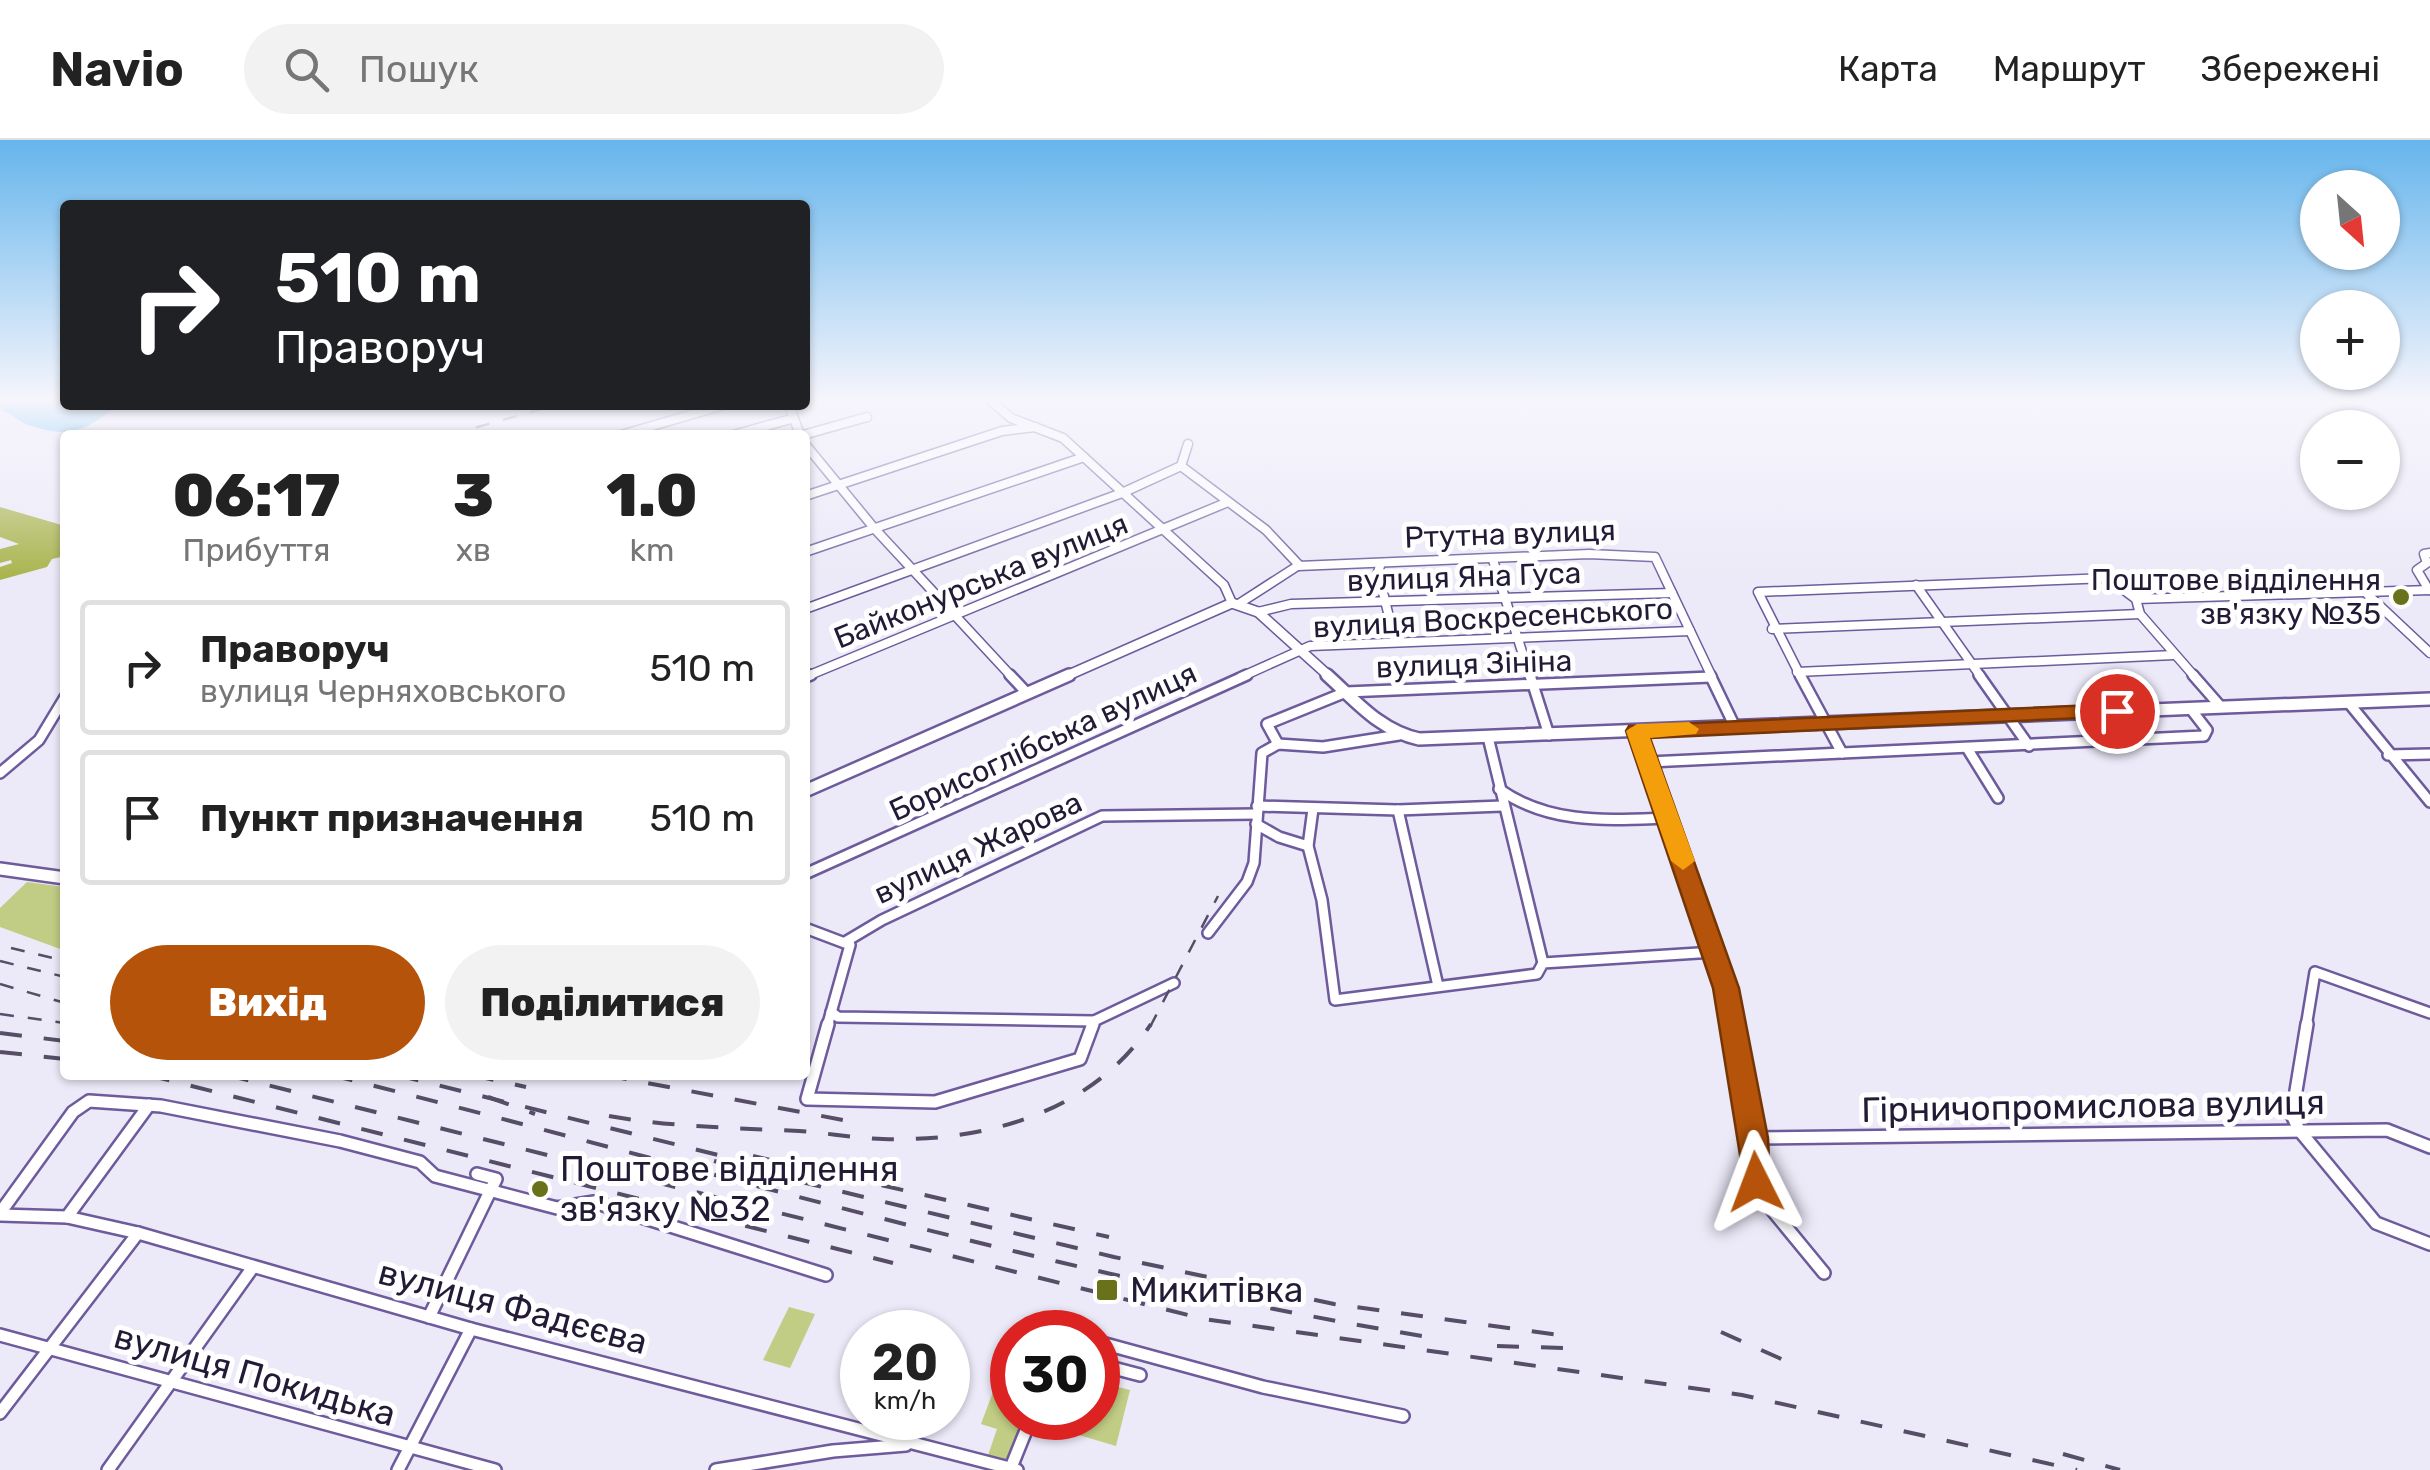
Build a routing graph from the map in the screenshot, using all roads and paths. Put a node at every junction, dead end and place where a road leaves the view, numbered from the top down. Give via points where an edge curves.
1 (815, 463) edge
2 (905, 463) edge
3 (1066, 463) edge
4 (1090, 463) edge
5 (1181, 463) edge
6 (1180, 466) junction
7 (839, 485) junction
8 (1122, 493) junction
9 (810, 494) edge
10 (1228, 502) junction
11 (874, 528) junction
12 (1163, 531) junction
13 (810, 550) edge
14 (2430, 554) edge
15 (1492, 560) junction
16 (1382, 563) junction
17 (1298, 566) junction
18 (911, 568) junction
19 (1916, 585) junction
20 (2429, 590) edge
21 (2364, 592) junction
22 (1672, 593) junction
23 (1504, 598) junction
24 (2136, 598) junction
25 (1236, 603) junction
26 (1386, 603) junction
27 (810, 607) edge
28 (1258, 612) junction
29 (2140, 614) junction
30 (955, 616) junction
31 (1942, 622) junction
32 (1772, 628) junction
33 (1690, 632) junction
34 (1516, 638) junction
35 (1395, 642) junction
36 (1298, 650) junction
37 (2174, 654) junction
38 (2430, 654) edge
39 (1973, 664) junction
40 (1797, 672) junction
41 (810, 675) edge
42 (1711, 677) junction
43 (1530, 684) junction
44 (1346, 692) junction
45 (1027, 693) junction
46 (2430, 699) edge
47 (2348, 702) junction
48 (60, 704) edge
49 (2222, 707) junction
50 (2190, 708) junction
51 (2008, 715) junction
52 (1824, 724) junction
53 (1735, 727) junction
54 (1637, 731) junction
55 (1549, 734) junction
56 (1400, 735) junction
57 (1488, 737) junction
58 (1278, 744) junction
59 (2029, 746) junction
60 (1966, 748) junction
61 (1842, 753) junction
62 (2387, 754) junction
63 (2430, 754) edge
64 (1649, 762) junction
65 (0, 773) edge
66 (810, 789) edge
67 (1498, 789) junction
68 (1998, 798) dead end
69 (2430, 802) edge
70 (1502, 806) junction
71 (1313, 810) junction
72 (1398, 810) junction
73 (1257, 815) junction
74 (1668, 818) junction
75 (1308, 846) junction
76 (0, 869) edge
77 (810, 872) edge
78 (60, 877) edge
79 (810, 930) edge
80 (1208, 932) dead end
81 (848, 944) junction
82 (1714, 952) junction
83 (1544, 962) junction
84 (2315, 972) joint
85 (1174, 983) dead end
86 (1438, 986) junction
87 (831, 1012) junction
88 (2430, 1014) edge
89 (1094, 1021) junction
90 (149, 1105) junction
91 (2299, 1130) junction
92 (1754, 1138) junction
93 (2430, 1147) edge
94 (478, 1174) dead end
95 (488, 1192) junction
96 (0, 1214) edge
97 (67, 1217) junction
98 (138, 1234) junction
99 (2430, 1244) edge
100 (253, 1267) junction
101 (1824, 1272) dead end
102 (826, 1274) dead end
103 (429, 1317) junction
104 (471, 1329) junction
105 (0, 1335) edge
106 (52, 1348) junction
107 (1120, 1348) edge
108 (1120, 1370) edge
109 (1140, 1375) dead end
110 (170, 1381) junction
111 (0, 1414) edge
112 (1403, 1416) dead end
113 (1023, 1440) edge
114 (914, 1444) junction
115 (409, 1449) junction
116 (1012, 1469) edge
117 (108, 1470) edge
118 (398, 1470) edge
119 (495, 1470) edge
120 (716, 1470) edge

1 - 7 street
2 - 7 street
3 - 11 street
4 - 8 street
5 - 6 street
6 - 8 street
6 - 10 street
7 - 9 street
7 - 11 street
8 - 12 street
8 - 18 street
10 - 12 street, Байконурська вулиця
10 - 17 street
11 - 13 street
11 - 18 street
12 - 25 street
12 - 30 street, Байконурська вулиця
14 - 20 street via 2416,570
15 - 16 street, Ртутна вулиця
15 - 22 street, Ртутна вулиця via 1655,557
15 - 23 street
16 - 17 street, Ртутна вулиця
16 - 26 street
17 - 25 street
18 - 27 street
18 - 30 street
19 - 24 street via 2108,578
19 - 31 street
19 - 32 street via 1766,590 1756,594
20 - 21 street
21 - 24 street
21 - 38 street
22 - 23 street, вулиця Яна Гуса
22 - 33 street, Ртутна вулиця
23 - 26 street, вулиця Яна Гуса
23 - 34 street
24 - 29 street
25 - 28 main road
25 - 45 main road
26 - 28 street, вулиця Яна Гуса via 1290,604
26 - 35 street
28 - 36 main road
29 - 31 street
29 - 37 street
30 - 41 street, Байконурська вулиця
30 - 45 street
31 - 32 street
31 - 39 street
32 - 40 street
33 - 34 street, вулиця Воскресенського
33 - 42 street, Ртутна вулиця
34 - 35 street, вулиця Воскресенського
34 - 43 street
35 - 36 street, вулиця Воскресенського
36 - 44 main road
36 - 77 street, Борисоглібська вулиця
37 - 39 street
37 - 49 street
39 - 40 street
39 - 51 street
40 - 52 street
42 - 43 street, вулиця Зініна
42 - 53 street, Ртутна вулиця
43 - 44 street, вулиця Зініна
43 - 55 street
44 - 56 main road
44 - 58 street, вулиця Зініна via 1267,724
45 - 66 main road
46 - 47 main road
47 - 49 main road
47 - 62 street
48 - 65 street via 38,740
49 - 50 main road
50 - 51 main road
50 - 59 street via 2207,730 2204,736
51 - 52 main road
51 - 59 street
52 - 53 main road
52 - 61 street
53 - 54 main road
54 - 55 main road
54 - 64 street
55 - 57 main road
56 - 57 main road
56 - 58 street via 1324,747
57 - 67 street
58 - 73 street via 1262,753
59 - 60 street
60 - 61 street
60 - 68 street
61 - 64 street
62 - 63 street
62 - 69 street
64 - 74 street
67 - 70 street
67 - 74 street via 1528,808 1586,819
70 - 72 street, вулиця Жарова
70 - 83 street
71 - 72 street, вулиця Жарова
71 - 73 street, вулиця Жарова
71 - 75 street
72 - 86 street
73 - 75 street via 1279,837
73 - 80 street via 1247,882
73 - 81 street, вулиця Жарова via 1102,816 882,920
74 - 82 street
75 - 86 street via 1335,1000
76 - 78 main road
79 - 81 street
81 - 87 street
82 - 83 street
82 - 92 street
83 - 86 street via 1537,974
84 - 88 street
84 - 91 street via 2292,1115
85 - 89 street
87 - 89 street
87 - 89 street via 806,1099 936,1102 1080,1059
90 - 95 street via 340,1141 420,1162 434,1176
90 - 96 street via 89,1101 73,1112
90 - 97 street
91 - 92 street, Гірничопромислова вулиця
91 - 93 street, Гірничопромислова вулиця via 2387,1130
91 - 99 street via 2376,1223
92 - 101 street via 1764,1204
94 - 95 street via 496,1179
95 - 102 street via 557,1208 594,1202
95 - 103 street
96 - 97 street, вулиця Фадєєва
97 - 98 street, вулиця Фадєєва
98 - 100 street, вулиця Фадєєва
98 - 106 street
100 - 103 street, вулиця Фадєєва
100 - 110 street
103 - 104 street, вулиця Фадєєва
104 - 114 street, вулиця Фадєєва
104 - 115 street
105 - 106 street, вулиця Покидька
106 - 110 street, вулиця Покидька
106 - 111 street
107 - 112 street
108 - 109 street
110 - 115 street, вулиця Покидька
110 - 117 street
113 - 116 street
114 - 116 street, вулиця Фадєєва
114 - 120 street
115 - 118 street
115 - 119 street, вулиця Покидька

